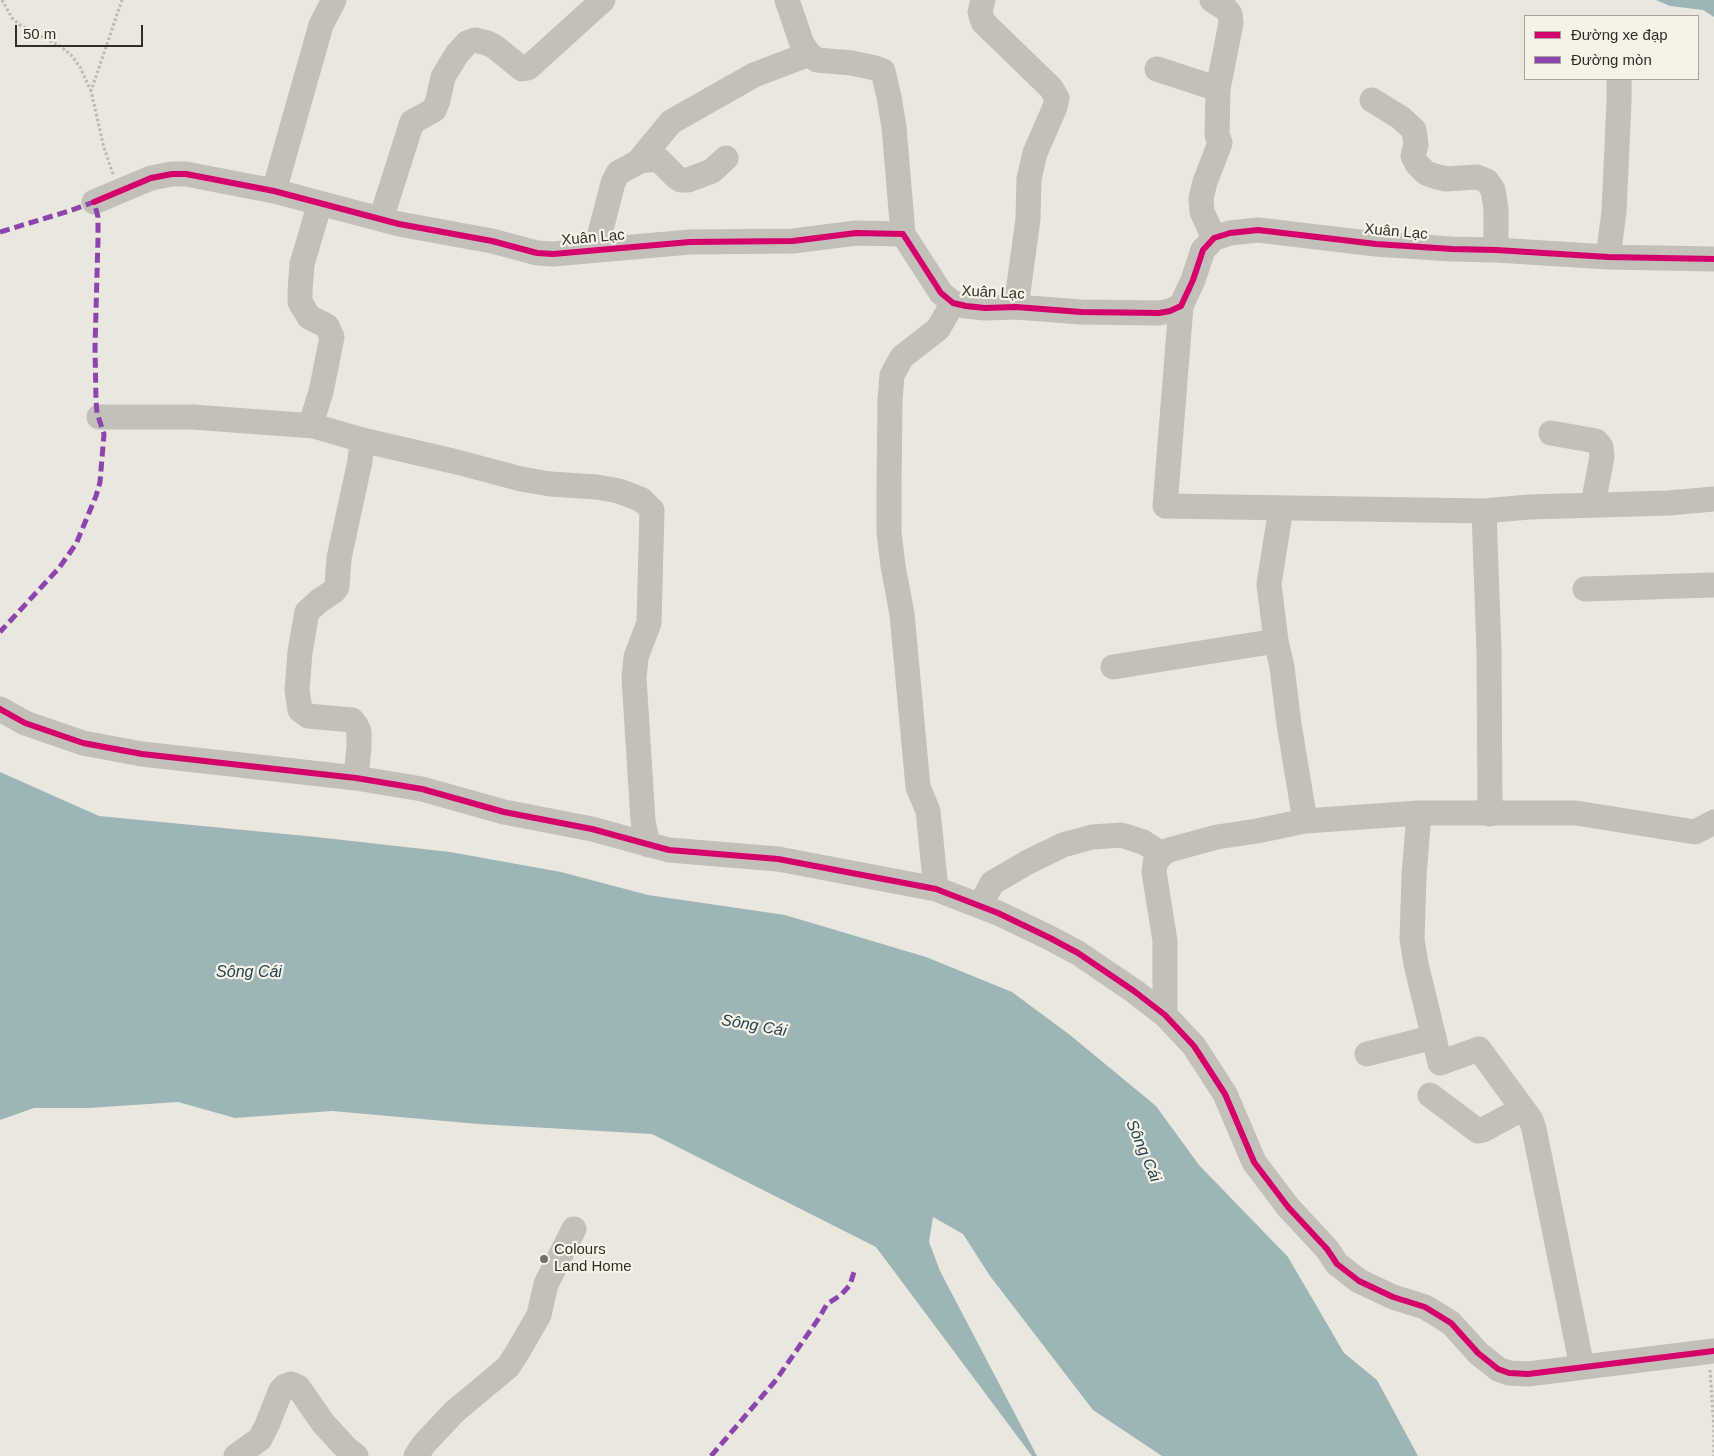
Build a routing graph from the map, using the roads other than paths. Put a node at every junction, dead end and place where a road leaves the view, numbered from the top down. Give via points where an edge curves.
1 (334, 0) edge
2 (603, 0) edge
3 (787, 0) edge
4 (983, 0) edge
5 (1212, 0) edge
6 (809, 54) junction
7 (1157, 69) dead end
8 (1618, 80) edge
9 (1218, 89) junction
10 (1372, 100) dead end
11 (726, 158) dead end
12 (638, 162) junction
13 (274, 191) junction
14 (94, 202) dead end
15 (320, 203) junction
16 (381, 219) junction
17 (903, 234) junction
18 (1214, 238) junction
19 (596, 249) junction
20 (1496, 250) junction
21 (1608, 257) junction
22 (1714, 259) edge
23 (953, 303) junction
24 (1016, 306) junction
25 (1181, 306) junction
26 (99, 418) dead end
27 (314, 426) junction
28 (1551, 433) dead end
29 (362, 440) junction
30 (1714, 499) edge
31 (1593, 504) junction
32 (1281, 508) junction
33 (1484, 511) junction
34 (1714, 585) edge
35 (1585, 589) dead end
36 (1276, 641) junction
37 (1113, 667) dead end
38 (0, 710) edge
39 (356, 778) junction
40 (1419, 813) junction
41 (1490, 814) junction
42 (1305, 821) junction
43 (1714, 822) edge
44 (648, 845) junction
45 (1162, 854) junction
46 (936, 889) junction
47 (980, 906) junction
48 (1165, 1016) junction
49 (1434, 1037) junction
50 (1367, 1054) dead end
51 (1430, 1095) dead end
52 (1522, 1109) junction
53 (574, 1229) dead end
54 (1711, 1352) edge
55 (1582, 1367) junction
56 (236, 1456) edge
57 (356, 1456) edge
58 (416, 1456) edge

1 - 13 street via 320,25
2 - 16 street via 522,70 495,47 475,40 467,42 443,77 434,110 412,122
3 - 6 street via 802,44
4 - 24 street via 980,12 983,22 1051,88 1057,98 1035,153 1029,179 1028,218
5 - 9 street via 1230,14
6 - 12 street via 754,75 670,122
6 - 17 street via 817,60 852,63 883,71 895,136
7 - 9 street
8 - 21 street via 1614,212
9 - 18 street via 1217,135 1220,144 1201,198 1202,212
10 - 20 street via 1414,130 1416,145 1413,156 1426,173 1446,179 1477,177 1487,182 1493,190 1496,209
11 - 12 street via 712,171 688,180 676,177 659,160
12 - 19 street via 618,173 613,183
13 - 14 street, Xuân Lạc via 172,174 151,178
13 - 15 street, Xuân Lạc
15 - 16 street, Xuân Lạc
15 - 27 street via 302,264 300,292 300,302 309,317 327,326 332,337 312,420
16 - 19 street, Xuân Lạc via 537,252 553,254
17 - 19 street, Xuân Lạc via 856,233 793,241 690,242
17 - 23 street, Xuân Lạc via 941,293
18 - 20 street, Xuân Lạc via 1258,230 1376,244
18 - 25 street via 1203,250
20 - 21 street, Xuân Lạc
21 - 22 street, Xuân Lạc
23 - 24 street, Xuân Lạc via 985,308
23 - 46 street via 938,329 902,357 892,375 890,400 888,487 892,566 902,614 918,787 928,811
24 - 25 street, Xuân Lạc via 1081,312 1159,313
25 - 32 street via 1166,506
26 - 27 street via 193,417
27 - 29 street
28 - 31 street via 1596,441 1601,447
29 - 39 street via 339,558 337,587 307,612 297,690 300,710 308,716 352,720 356,725 359,747
29 - 44 street via 520,479 598,487 648,504 652,510 649,623 636,657 634,678 643,821
30 - 31 street
31 - 33 street
32 - 33 street
32 - 36 street via 1269,584
33 - 41 street via 1490,651
34 - 35 street
36 - 37 street
36 - 42 street
38 - 39 street via 25,723 83,743 142,754
39 - 44 street via 422,789 504,812 592,829
40 - 41 street
40 - 42 street
40 - 49 street via 1412,939
41 - 43 street via 1576,813 1696,832
42 - 45 street via 1217,837
44 - 46 street via 669,850 778,859
45 - 47 street via 1143,842 1120,835 1092,837 1063,845 992,883
45 - 48 street via 1155,863 1154,872 1164,941
46 - 47 street
47 - 48 street via 1078,953
48 - 55 street via 1194,1046 1225,1094 1254,1162 1288,1207 1348,1274 1394,1297 1425,1307 1451,1323 1478,1353 1498,1369 1528,1374
49 - 50 street
49 - 52 street via 1440,1063 1478,1049
51 - 52 street via 1478,1130
52 - 55 street via 1534,1129
53 - 58 street via 546,1284 539,1315 508,1367 454,1412
54 - 55 street
56 - 57 street via 260,1439 281,1390 291,1384 298,1387 323,1423

